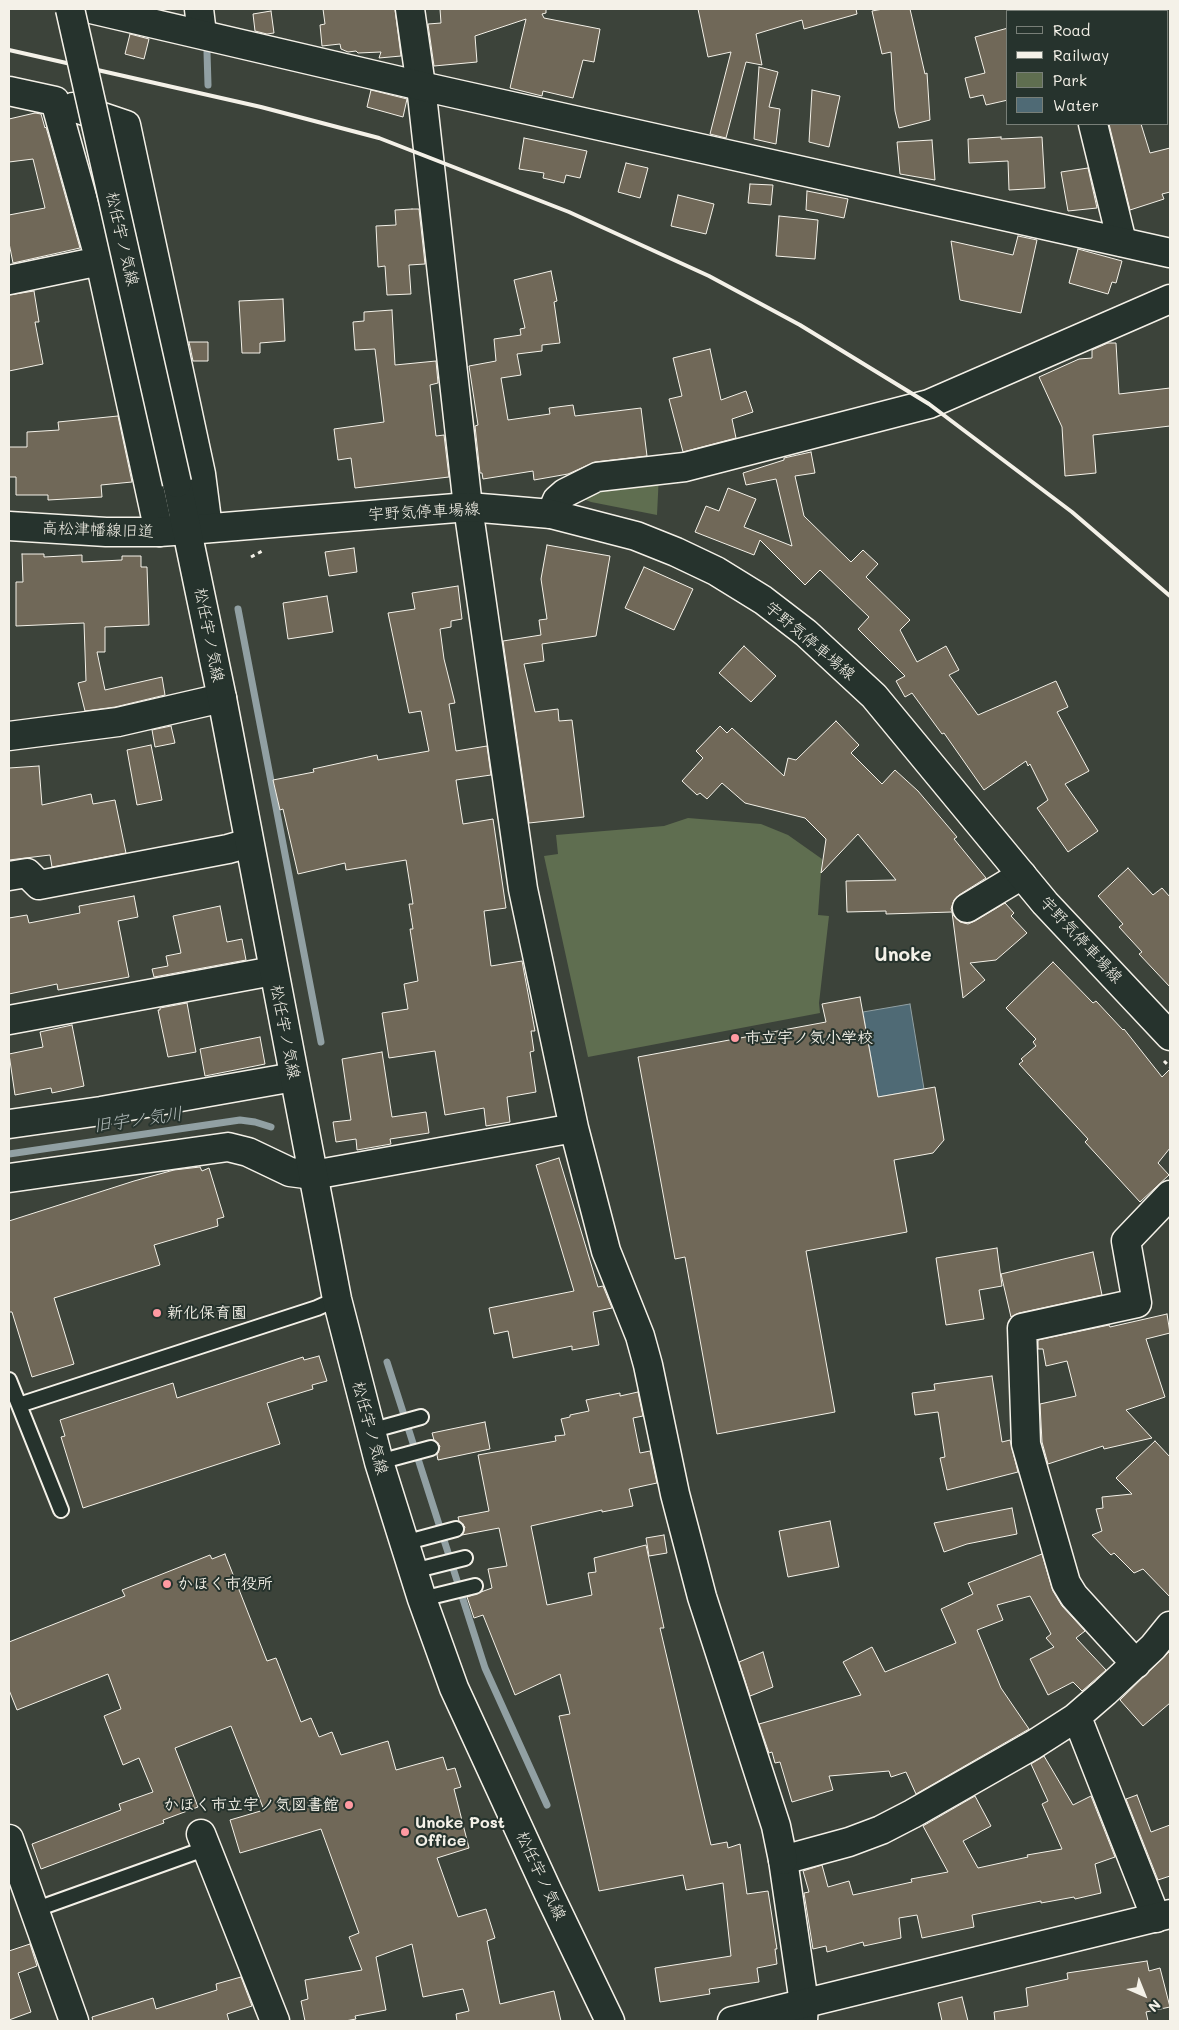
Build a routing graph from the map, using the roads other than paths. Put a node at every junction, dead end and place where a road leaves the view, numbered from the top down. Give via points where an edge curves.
1 (70, 9) edge
2 (410, 9) edge
3 (98, 10) edge
4 (201, 21) edge
5 (421, 86) junction
6 (9, 91) edge
7 (55, 101) junction
8 (1093, 125) edge
9 (1122, 242) junction
10 (1170, 253) edge
11 (100, 261) junction
12 (9, 280) edge
13 (1170, 299) edge
14 (468, 507) junction
15 (551, 514) junction
16 (9, 526) edge
17 (198, 529) junction
18 (159, 532) junction
19 (222, 698) junction
20 (9, 736) edge
21 (249, 843) junction
22 (1022, 875) junction
23 (9, 876) edge
24 (967, 908) dead end
25 (273, 971) junction
26 (9, 1020) edge
27 (1170, 1036) edge
28 (294, 1077) junction
29 (9, 1124) edge
30 (574, 1128) junction
31 (313, 1175) junction
32 (9, 1178) edge
33 (1170, 1195) edge
34 (337, 1299) junction
35 (9, 1380) edge
36 (19, 1406) junction
37 (417, 1418) dead end
38 (370, 1431) junction
39 (427, 1449) dead end
40 (379, 1462) junction
41 (61, 1510) dead end
42 (451, 1531) dead end
43 (404, 1543) junction
44 (461, 1559) dead end
45 (413, 1571) junction
46 (470, 1587) dead end
47 (422, 1599) junction
48 (1170, 1626) edge
49 (1136, 1664) junction
50 (1075, 1718) junction
51 (9, 1838) edge
52 (204, 1841) joint
53 (783, 1860) junction
54 (34, 1910) junction
55 (1163, 1916) edge
56 (804, 2012) edge
57 (74, 2021) edge
58 (274, 2021) edge
59 (610, 2021) edge
60 (732, 2021) edge

1 - 17 street, 松任宇ノ気線, bridge via 177,484
2 - 5 street
3 - 4 street
4 - 5 street
5 - 9 street
5 - 14 street
6 - 7 street
7 - 11 street
7 - 17 street via 126,125 201,474
8 - 9 street
9 - 10 street
11 - 12 street
11 - 18 street
13 - 15 street via 929,404 685,467 597,477 565,493 557,500
14 - 15 street, 宇野気停車場線
14 - 17 street, 宇野気停車場線
14 - 30 street via 523,890
15 - 22 street, 宇野気停車場線 via 636,536 676,552 716,571 763,600 874,696
16 - 18 street, 高松津幡線旧道
17 - 18 street, 高松津幡線旧道
17 - 19 street, 松任宇ノ気線
19 - 20 street via 118,722
19 - 21 street, 松任宇ノ気線
21 - 23 street via 39,885 26,872
21 - 25 street, 松任宇ノ気線
22 - 24 street
22 - 27 street, 宇野気停車場線
25 - 26 street
25 - 28 street, 松任宇ノ気線
28 - 29 street
28 - 31 street, 松任宇ノ気線
30 - 31 street
30 - 53 street via 606,1251 640,1336 702,1597 773,1818
31 - 32 street via 290,1172 248,1152 228,1147
31 - 34 street, 松任宇ノ気線
33 - 49 street via 1126,1241 1137,1303 1022,1328 1026,1444 1066,1583
34 - 36 lane
34 - 38 street, 松任宇ノ気線
35 - 36 lane
36 - 41 lane
37 - 38 lane
38 - 40 street, 松任宇ノ気線
39 - 40 lane
40 - 43 street, 松任宇ノ気線
42 - 43 lane
43 - 45 street, 松任宇ノ気線
44 - 45 lane
45 - 47 street, 松任宇ノ気線
46 - 47 lane
47 - 59 street, 松任宇ノ気線 via 454,1688
48 - 49 street
49 - 50 street
50 - 53 street via 881,1830
50 - 55 street
51 - 54 street
52 - 54 lane
52 - 58 street
53 - 56 street
54 - 57 street
55 - 56 street
56 - 60 street

